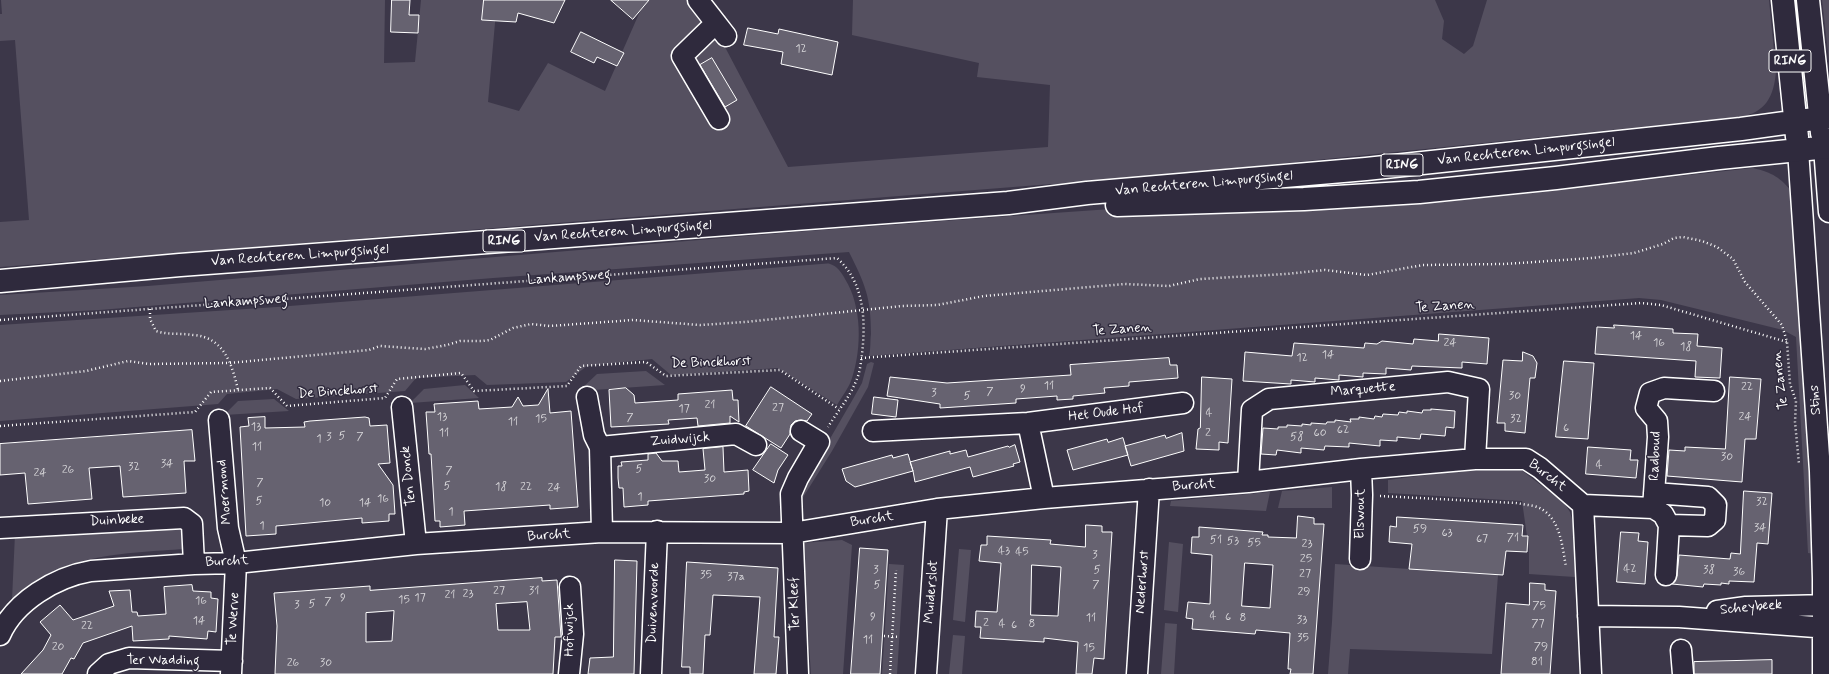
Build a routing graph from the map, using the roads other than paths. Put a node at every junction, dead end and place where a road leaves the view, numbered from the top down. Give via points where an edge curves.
1 (698, 0) edge
2 (1783, 0) edge
3 (1808, 0) edge
4 (719, 118) dead end
5 (1825, 118) edge
6 (1795, 122) junction
7 (1826, 148) edge
8 (1798, 150) junction
9 (1008, 203) junction
10 (1829, 212) edge
11 (0, 281) edge
12 (1714, 391) dead end
13 (587, 397) dead end
14 (1183, 403) dead end
15 (402, 407) dead end
16 (219, 420) dead end
17 (1028, 423) junction
18 (801, 431) dead end
19 (873, 431) dead end
20 (756, 445) dead end
21 (600, 447) junction
22 (1475, 459) junction
23 (1361, 469) junction
24 (1248, 482) junction
25 (1149, 489) junction
26 (1044, 498) junction
27 (1653, 501) junction
28 (1583, 505) junction
29 (937, 509) junction
30 (1669, 525) junction
31 (0, 528) edge
32 (657, 531) junction
33 (602, 532) junction
34 (792, 533) junction
35 (416, 544) junction
36 (1360, 559) dead end
37 (236, 563) junction
38 (194, 564) junction
39 (1666, 575) dead end
40 (570, 587) dead end
41 (1826, 605) edge
42 (1588, 616) junction
43 (1679, 617) junction
44 (1826, 628) edge
45 (0, 635) edge
46 (1681, 650) dead end
47 (231, 668) edge
48 (98, 674) edge
49 (569, 674) edge
50 (651, 674) edge
51 (798, 674) edge
52 (926, 674) edge
53 (1137, 674) edge
54 (1591, 674) edge
55 (1683, 674) edge
56 (1823, 674) edge

1 - 4 street via 721,30 682,56
2 - 6 main road, RING
3 - 5 main road, RING
5 - 6 main road, Van Rechteren Limpurgsingel / RING
5 - 7 main road, RING
6 - 8 main road, RING
6 - 9 main road, Van Rechteren Limpurgsingel / RING via 1366,169 1086,193
7 - 8 main road, Van Rechteren Limpurgsingel / RING
7 - 10 street
8 - 9 main road, Van Rechteren Limpurgsingel / RING via 1419,192 1102,206
8 - 41 street, Stins via 1816,408
9 - 11 main road, Van Rechteren Limpurgsingel / RING via 180,265
12 - 27 street, Radboud via 1664,388 1650,392 1646,408 1657,420 1658,436
13 - 21 street via 594,435
14 - 17 street, Het Oude Hof
15 - 35 street, Ten Donck
16 - 37 street, Moermond via 228,528
17 - 19 street, Het Oude Hof
17 - 26 street
18 - 34 street via 819,442 791,494
20 - 21 street, Zuidwijck via 736,434
21 - 33 street
22 - 23 street, Burcht
22 - 24 street, Marquette via 1479,390 1448,382 1269,399 1252,410
22 - 28 street, Burcht via 1526,459
23 - 24 street, Burcht
23 - 36 street, Elswout
24 - 25 street, Burcht
25 - 26 street, Burcht
25 - 53 street, Nederhorst
26 - 29 street, Burcht
27 - 28 street, Radboud
27 - 30 street
27 - 30 street, Radboud via 1708,497 1716,505 1715,520 1708,526
28 - 42 street
29 - 34 street, Burcht
29 - 52 street, Muiderslot
30 - 39 street
31 - 38 street, Duinbeke via 184,518 192,524
32 - 33 street, Burcht
32 - 34 street, Burcht
32 - 50 street, Duivenvoorde
33 - 35 street, Burcht
34 - 51 street, Ter Kleef
35 - 37 street, Burcht
37 - 38 street, Burcht
37 - 47 street, Te Werve
38 - 45 street, Burcht via 74,574 54,582 35,595 6,622
40 - 49 street, Hofwijck via 573,634
41 - 43 street, Scheybeek via 1746,607
41 - 44 street, Stins
42 - 43 street, Scheybeek
42 - 54 street
43 - 44 street, Scheybeek
44 - 56 street, Stins
46 - 55 street
47 - 48 street, Ter Wadding via 129,658 108,664

